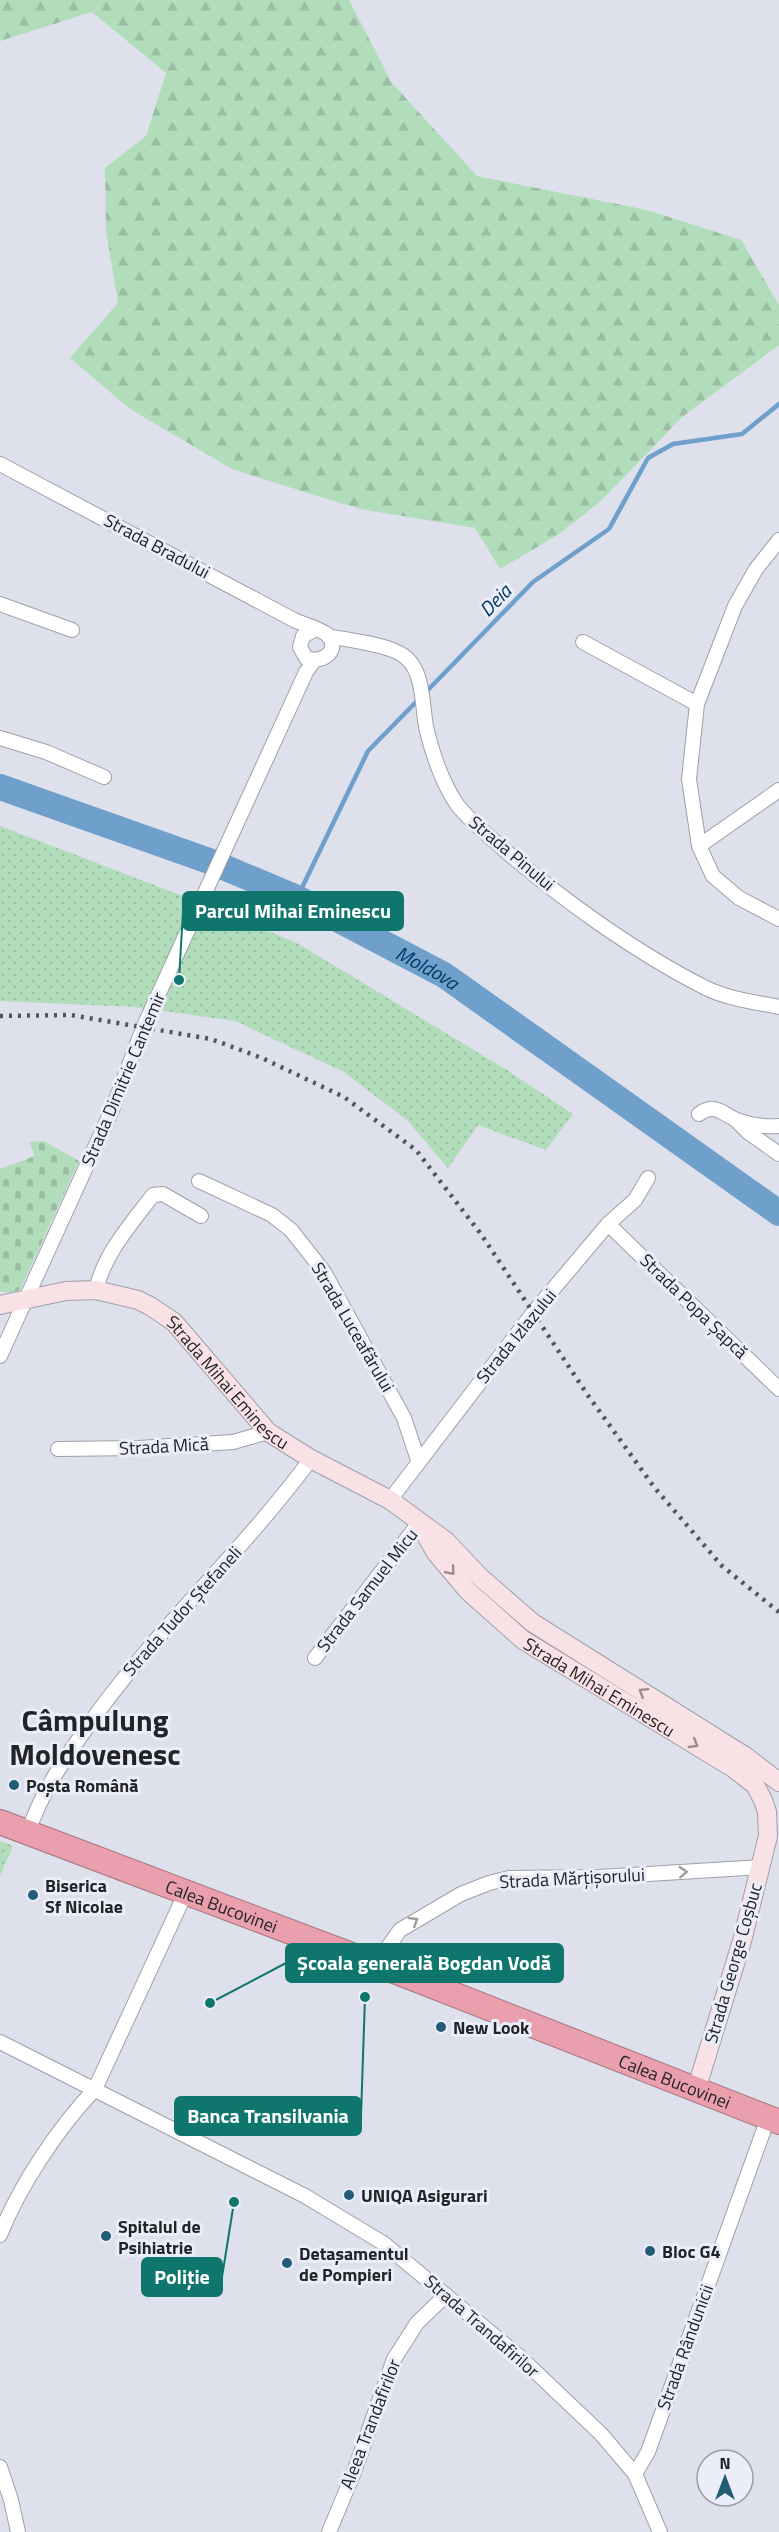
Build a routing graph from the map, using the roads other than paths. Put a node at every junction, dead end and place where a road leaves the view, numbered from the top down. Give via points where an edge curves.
1 (1, 468) edge
2 (779, 540) edge
3 (0, 603) edge
4 (72, 630) dead end
5 (314, 630) junction
6 (328, 636) junction
7 (583, 642) dead end
8 (309, 663) junction
9 (697, 704) junction
10 (0, 738) edge
11 (104, 777) dead end
12 (779, 790) edge
13 (699, 846) junction
14 (779, 919) edge
15 (779, 1007) edge
16 (699, 1114) dead end
17 (736, 1120) junction
18 (779, 1126) edge
19 (779, 1154) edge
20 (648, 1178) dead end
21 (199, 1181) dead end
22 (201, 1216) dead end
23 (608, 1224) junction
24 (96, 1290) junction
25 (25, 1301) junction
26 (0, 1305) edge
27 (0, 1356) edge
28 (779, 1389) edge
29 (268, 1432) junction
30 (58, 1449) dead end
31 (311, 1459) junction
32 (418, 1460) junction
33 (390, 1500) junction
34 (419, 1522) junction
35 (315, 1658) dead end
36 (779, 1782) edge
37 (0, 1822) edge
38 (28, 1832) junction
39 (773, 1836) edge
40 (762, 1867) junction
41 (186, 1892) junction
42 (376, 1964) junction
43 (0, 2042) edge
44 (95, 2088) junction
45 (696, 2090) junction
46 (774, 2120) edge
47 (2, 2227) edge
48 (446, 2295) junction
49 (0, 2467) edge
50 (635, 2474) junction
51 (18, 2532) edge
52 (329, 2532) edge
53 (660, 2532) edge

1 - 5 street, Strada Bradului
2 - 9 street via 756,569 735,606
3 - 4 street
5 - 6 street
5 - 8 street via 301,639 301,651
6 - 8 street via 331,643 326,658
6 - 15 street, Strada Pinului via 402,654 414,669 439,768 456,803 513,857 586,913 706,988
7 - 9 street
8 - 25 street, Strada Dimitrie Cantemir via 144,1026 112,1110
9 - 13 street via 689,779
10 - 11 street via 46,752
12 - 13 street
13 - 14 street via 713,876 739,898
16 - 17 street via 714,1108
17 - 18 street
17 - 19 street
20 - 23 street, Strada Izlazului via 635,1200
21 - 32 street, Strada Luceafărului via 272,1215 291,1230 324,1272 404,1418
22 - 24 street via 163,1194 153,1195 116,1245
23 - 28 street, Strada Popa Șapcă
23 - 32 street, Strada Izlazului
24 - 25 street, Strada Mihai Eminescu via 66,1291
24 - 29 street, Strada Mihai Eminescu via 138,1300 174,1322
25 - 26 street, Strada Mihai Eminescu
25 - 27 street, Strada Dimitrie Cantemir
29 - 30 street, Strada Mică via 233,1442
29 - 31 street, Strada Mihai Eminescu
31 - 33 street, Strada Mihai Eminescu
31 - 38 street, Strada Tudor Ștefaneli via 248,1538 118,1683 54,1774
32 - 33 street, Strada Izlazului
33 - 34 street, Strada Mihai Eminescu
34 - 35 street, Strada Samuel Micu
36 -> 34 street, Strada Mihai Eminescu via 745,1756 532,1623 446,1541
34 -> 39 street, Strada Mihai Eminescu via 435,1553 468,1591 523,1640 745,1776 763,1800
37 - 38 highway, Calea Bucovinei
38 - 41 highway, Calea Bucovinei
39 - 40 street, Strada George Coșbuc
42 -> 40 street, Strada Mărțișorului via 400,1930 461,1894 489,1883 510,1878
40 - 45 street, Strada George Coșbuc
41 - 42 highway, Calea Bucovinei
41 - 44 street
42 - 45 highway, Calea Bucovinei
43 - 44 street, Strada Trandafirilor
44 - 47 street via 78,2106 34,2171
44 - 48 street, Strada Trandafirilor via 333,2211 383,2243
45 - 46 highway, Calea Bucovinei
46 - 50 street, Strada Rândunicii via 648,2452
48 - 50 street, Strada Trandafirilor via 585,2418
48 - 52 street, Aleea Trandafirilor via 417,2323 394,2359
49 - 51 street
50 - 53 street, Strada Trandafirilor

